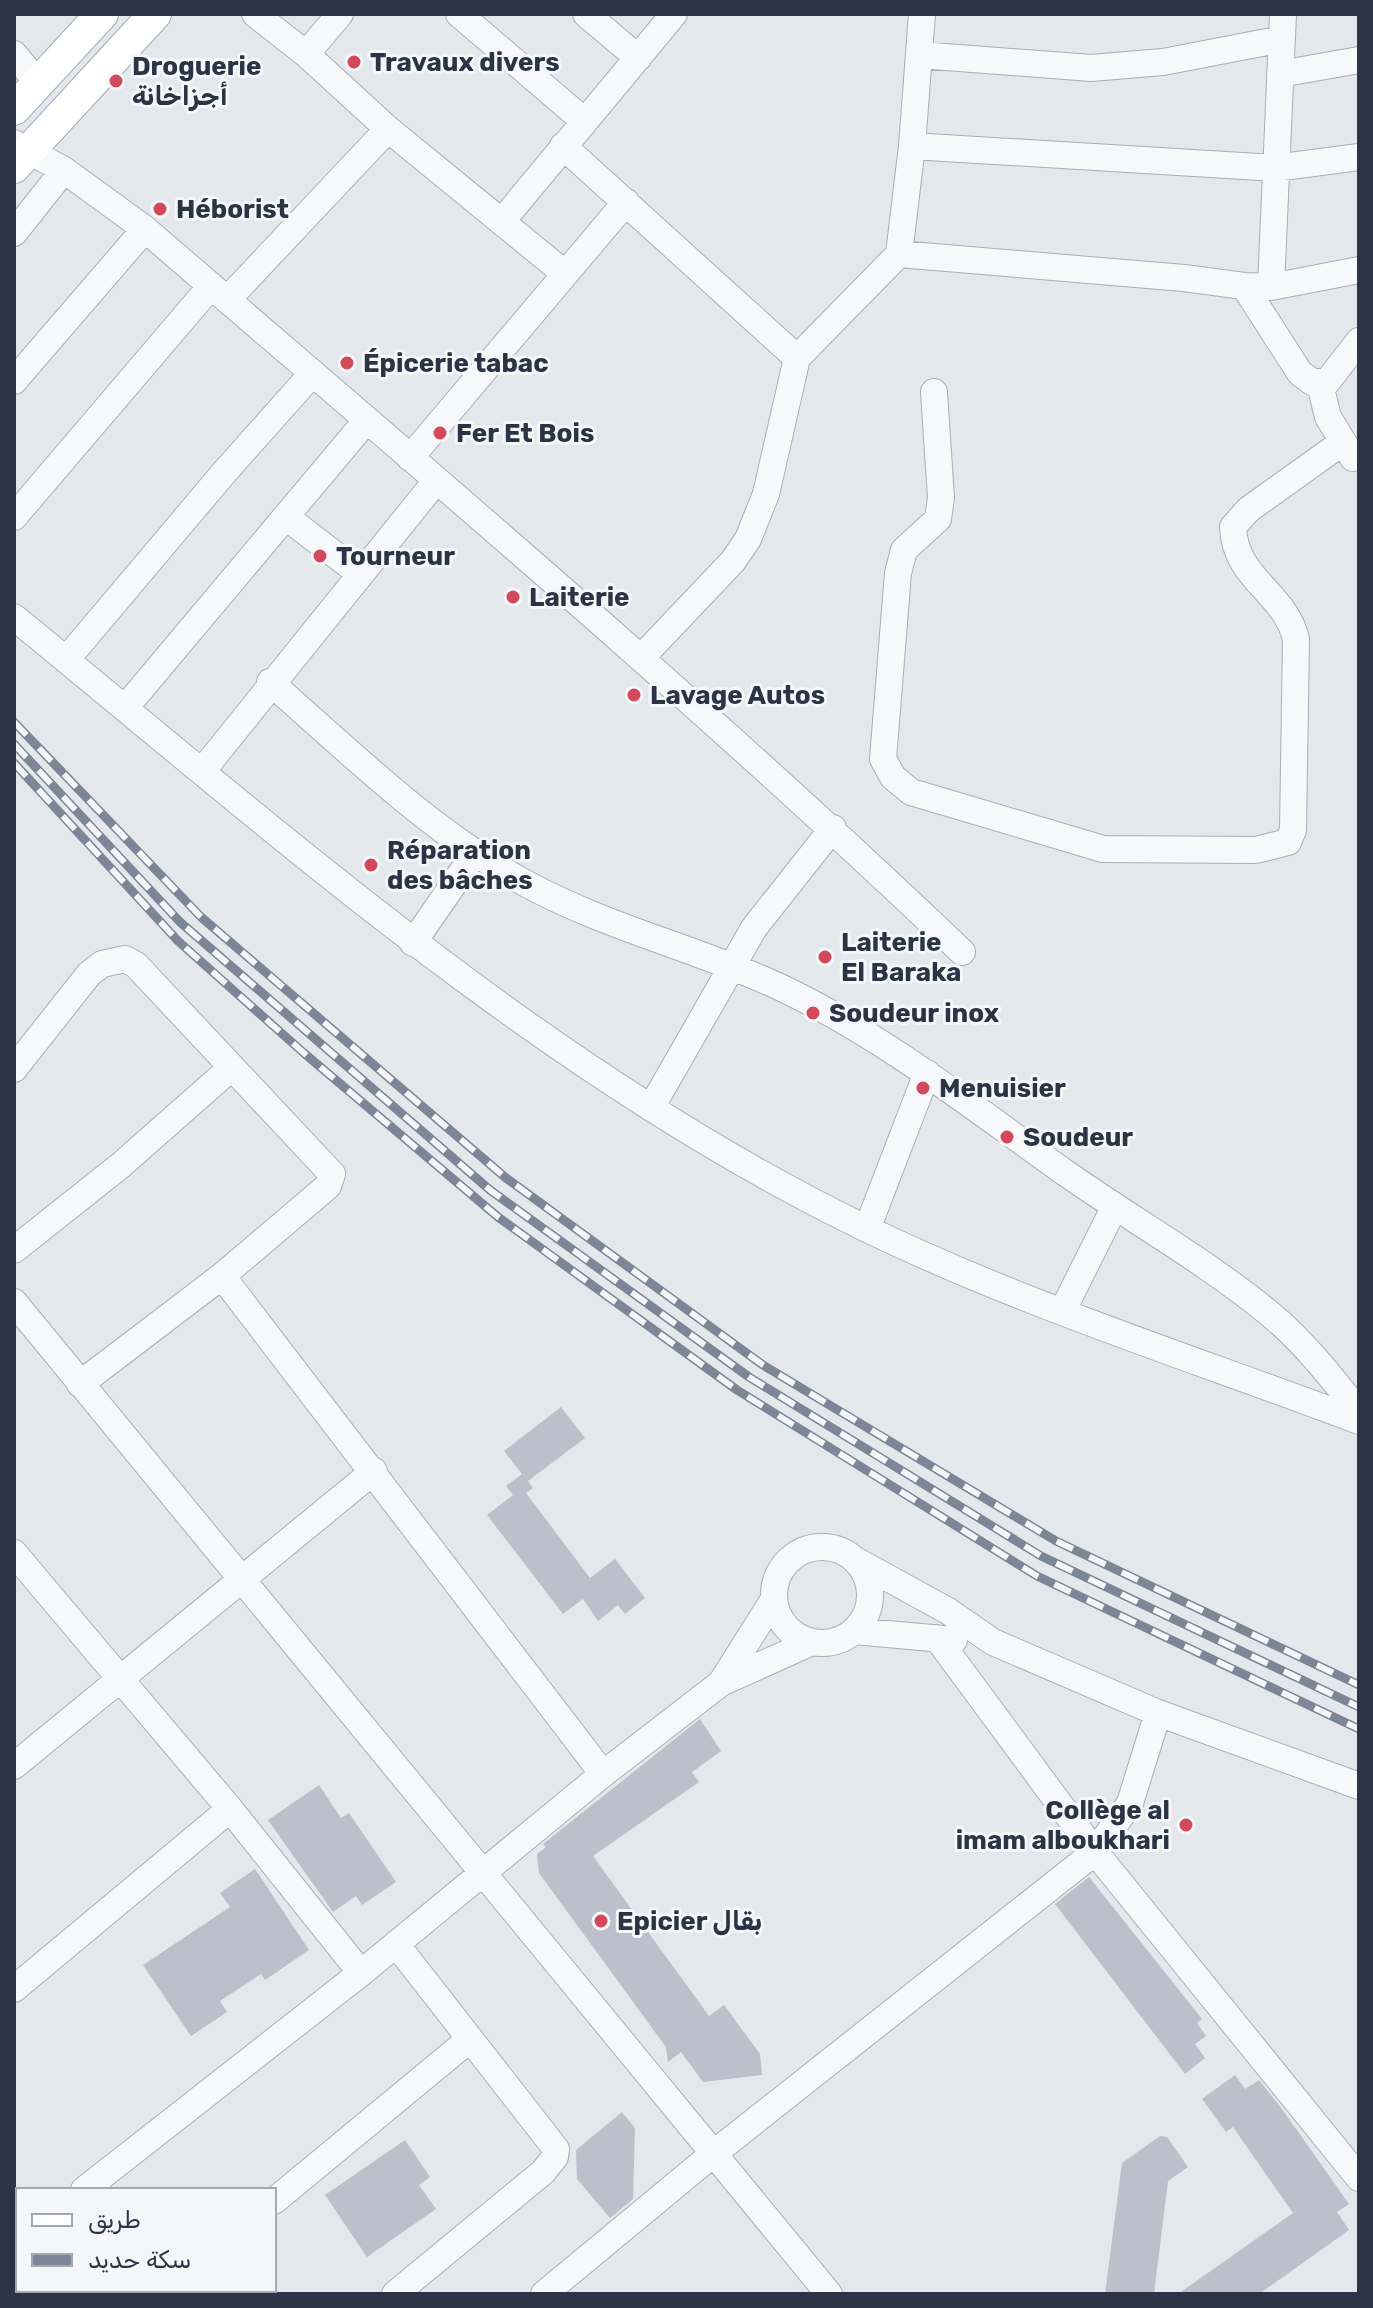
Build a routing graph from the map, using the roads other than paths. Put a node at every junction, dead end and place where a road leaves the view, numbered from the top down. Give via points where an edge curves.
1 (102, 14) edge
2 (155, 14) edge
3 (255, 14) edge
4 (340, 14) edge
5 (459, 14) edge
6 (586, 14) edge
7 (674, 14) edge
8 (922, 14) edge
9 (1283, 26) edge
10 (14, 54) edge
11 (306, 54) junction
12 (919, 55) junction
13 (638, 58) junction
14 (1359, 60) edge
15 (1280, 74) junction
16 (38, 83) junction
17 (14, 109) edge
18 (583, 120) junction
19 (388, 129) junction
20 (563, 146) junction
21 (912, 146) junction
22 (18, 153) edge
23 (1359, 157) edge
24 (1275, 168) junction
25 (64, 170) junction
26 (626, 202) junction
27 (503, 220) junction
28 (145, 229) junction
29 (14, 233) edge
30 (899, 254) junction
31 (1359, 270) edge
32 (563, 272) junction
33 (1244, 286) junction
34 (1271, 287) junction
35 (219, 293) junction
36 (1359, 341) edge
37 (797, 358) junction
38 (311, 375) junction
39 (14, 381) edge
40 (1320, 384) junction
41 (934, 392) dead end
42 (366, 421) junction
43 (410, 458) junction
44 (436, 481) junction
45 (14, 517) edge
46 (286, 517) junction
47 (359, 573) junction
48 (14, 617) edge
49 (641, 658) junction
50 (66, 660) junction
51 (270, 682) junction
52 (125, 708) junction
53 (203, 770) junction
54 (833, 828) junction
55 (475, 853) junction
56 (413, 943) junction
57 (962, 952) dead end
58 (730, 966) junction
59 (231, 1068) junction
60 (14, 1069) edge
61 (927, 1073) junction
62 (651, 1108) junction
63 (1114, 1208) junction
64 (867, 1229) junction
65 (14, 1250) edge
66 (222, 1276) junction
67 (14, 1302) edge
68 (1063, 1310) junction
69 (80, 1384) junction
70 (1359, 1412) edge
71 (1359, 1421) edge
72 (374, 1471) junction
73 (14, 1554) edge
74 (857, 1561) junction
75 (243, 1581) junction
76 (774, 1599) junction
77 (854, 1631) junction
78 (937, 1638) junction
79 (812, 1642) junction
80 (993, 1642) junction
81 (121, 1680) junction
82 (721, 1683) junction
83 (1158, 1713) junction
84 (14, 1766) edge
85 (603, 1774) junction
86 (1359, 1786) edge
87 (230, 1809) junction
88 (1095, 1852) junction
89 (485, 1872) junction
90 (396, 1944) junction
91 (361, 1973) junction
92 (14, 1989) edge
93 (470, 2039) junction
94 (713, 2154) junction
95 (1359, 2178) edge
96 (87, 2188) edge
97 (276, 2199) edge
98 (395, 2294) edge
99 (544, 2294) edge
100 (829, 2294) edge

1 - 16 main road
2 - 22 main road
3 - 11 street
4 - 11 street
5 - 18 street
6 - 13 street
7 - 13 street
8 - 12 street
9 - 12 street via 1163,62 1091,68
9 - 15 street
10 - 16 street
11 - 19 street
12 - 21 street
13 - 18 street
14 - 15 street
15 - 24 street
16 - 17 main road
18 - 20 street
19 - 27 street
19 - 35 street
20 - 26 street
20 - 27 street
21 - 24 street
21 - 30 street
22 - 25 street
23 - 24 street
24 - 34 street
25 - 28 street
25 - 29 street
26 - 32 street
26 - 37 street
27 - 32 street
28 - 35 street
28 - 39 street
30 - 33 street
30 - 37 street
31 - 34 street
32 - 43 street
33 - 34 street
33 - 40 street via 1300,373
35 - 38 street
35 - 45 street
36 - 40 street via 1333,376
37 - 49 street via 766,494 748,539
38 - 42 street
38 - 50 street
40 - 41 street via 1321,402 1348,450 1248,510 1233,527 1233,545 1248,573 1291,617 1296,639 1293,830 1288,842 1256,850 1103,849 911,792 893,777 883,759 898,573 904,550 938,519 941,498
42 - 43 street
42 - 46 street
43 - 44 street
44 - 47 street
44 - 49 street
46 - 47 street
46 - 52 street
47 - 51 street
48 - 50 street
49 - 54 street
50 - 52 street
51 - 53 street
51 - 55 street via 399,797
52 - 53 street
53 - 56 street
54 - 57 street
54 - 58 street via 774,900
55 - 56 street
55 - 58 street via 580,910
56 - 62 street
58 - 61 street via 846,1021
58 - 62 street
59 - 60 street via 125,959 102,964 89,974
59 - 65 street
59 - 66 street via 332,1177 328,1186
61 - 63 street
61 - 64 street
62 - 64 street
63 - 68 street
63 - 70 street via 1272,1315
64 - 68 street
66 - 69 street
66 - 72 street
67 - 69 street
68 - 71 street
69 - 75 street
72 - 75 street
72 - 85 street
73 - 81 street
74 - 76 street via 829,1547 802,1550 782,1568
74 - 77 street via 868,1580 870,1601
74 - 80 street
75 - 81 street
75 - 89 street
76 - 79 street via 785,1626
76 - 82 street
77 - 78 street
77 - 79 street via 838,1641
78 - 80 street
78 - 88 street
79 - 82 street
80 - 83 street
81 - 84 street
81 - 87 street
82 - 85 street
83 - 86 street
83 - 88 street via 1130,1803
85 - 89 street
87 - 91 street
87 - 92 street
88 - 94 street
88 - 95 street
89 - 90 street
89 - 94 street
90 - 91 street
90 - 93 street
91 - 96 street
93 - 97 street
93 - 98 street via 552,2140 555,2157
94 - 99 street
94 - 100 street

